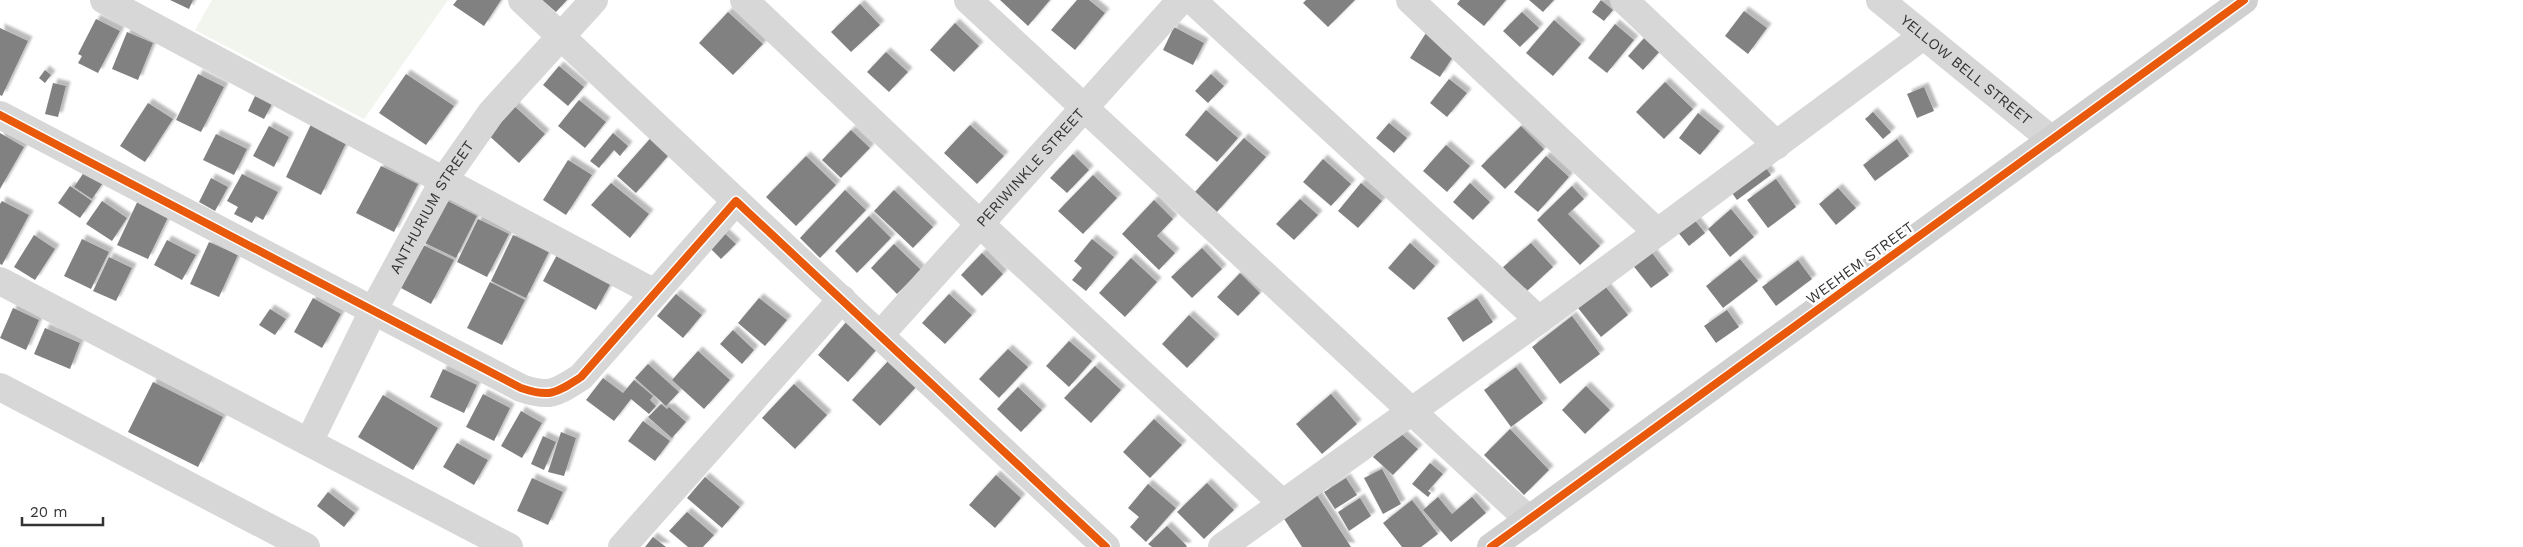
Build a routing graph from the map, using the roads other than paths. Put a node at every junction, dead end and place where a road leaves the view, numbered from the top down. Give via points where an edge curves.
1 (104, 0) edge
2 (522, 0) edge
3 (594, 0) edge
4 (744, 0) edge
5 (968, 0) edge
6 (1181, 0) edge
7 (1192, 0) edge
8 (1410, 0) edge
9 (1624, 0) edge
10 (1880, 0) edge
11 (2244, 0) edge
12 (561, 36) junction
13 (1923, 36) junction
14 (1083, 109) junction
15 (0, 115) edge
16 (2052, 140) junction
17 (1777, 145) junction
18 (444, 180) junction
19 (736, 201) junction
20 (980, 224) junction
21 (1657, 232) junction
22 (0, 281) edge
23 (655, 293) junction
24 (842, 300) junction
25 (374, 309) junction
26 (1539, 320) junction
27 (880, 335) junction
28 (0, 387) edge
29 (1411, 411) junction
30 (310, 442) junction
31 (1282, 503) junction
32 (1529, 520) junction
33 (306, 547) edge
34 (509, 547) edge
35 (622, 547) edge
36 (1106, 547) edge
37 (1222, 547) edge
38 (1491, 547) edge

1 - 18 street
2 - 12 street
3 - 12 street, ANTHURIUM STREET
4 - 20 street
5 - 14 street
6 - 14 street, PERIWINKLE STREET
7 - 26 street
8 - 21 street
9 - 17 street
10 - 13 street, YELLOW BELL STREET
11 - 16 street, WEEHEM STREET
12 - 18 street, ANTHURIUM STREET via 491,113
12 - 19 street
13 - 16 street, YELLOW BELL STREET
13 - 17 street
14 - 20 street, PERIWINKLE STREET
14 - 29 street
15 - 25 street
16 - 32 street, WEEHEM STREET
17 - 21 street
18 - 23 street
18 - 25 street, ANTHURIUM STREET
19 - 23 street
19 - 24 street
20 - 27 street, PERIWINKLE STREET
20 - 31 street
21 - 26 street
22 - 30 street
23 - 25 street via 581,377 561,390 541,395 521,388
24 - 27 street
24 - 35 street
25 - 30 street, ANTHURIUM STREET
26 - 29 street
27 - 36 street
28 - 33 street
29 - 31 street
29 - 32 street
30 - 34 street
31 - 37 street
32 - 38 street, WEEHEM STREET

